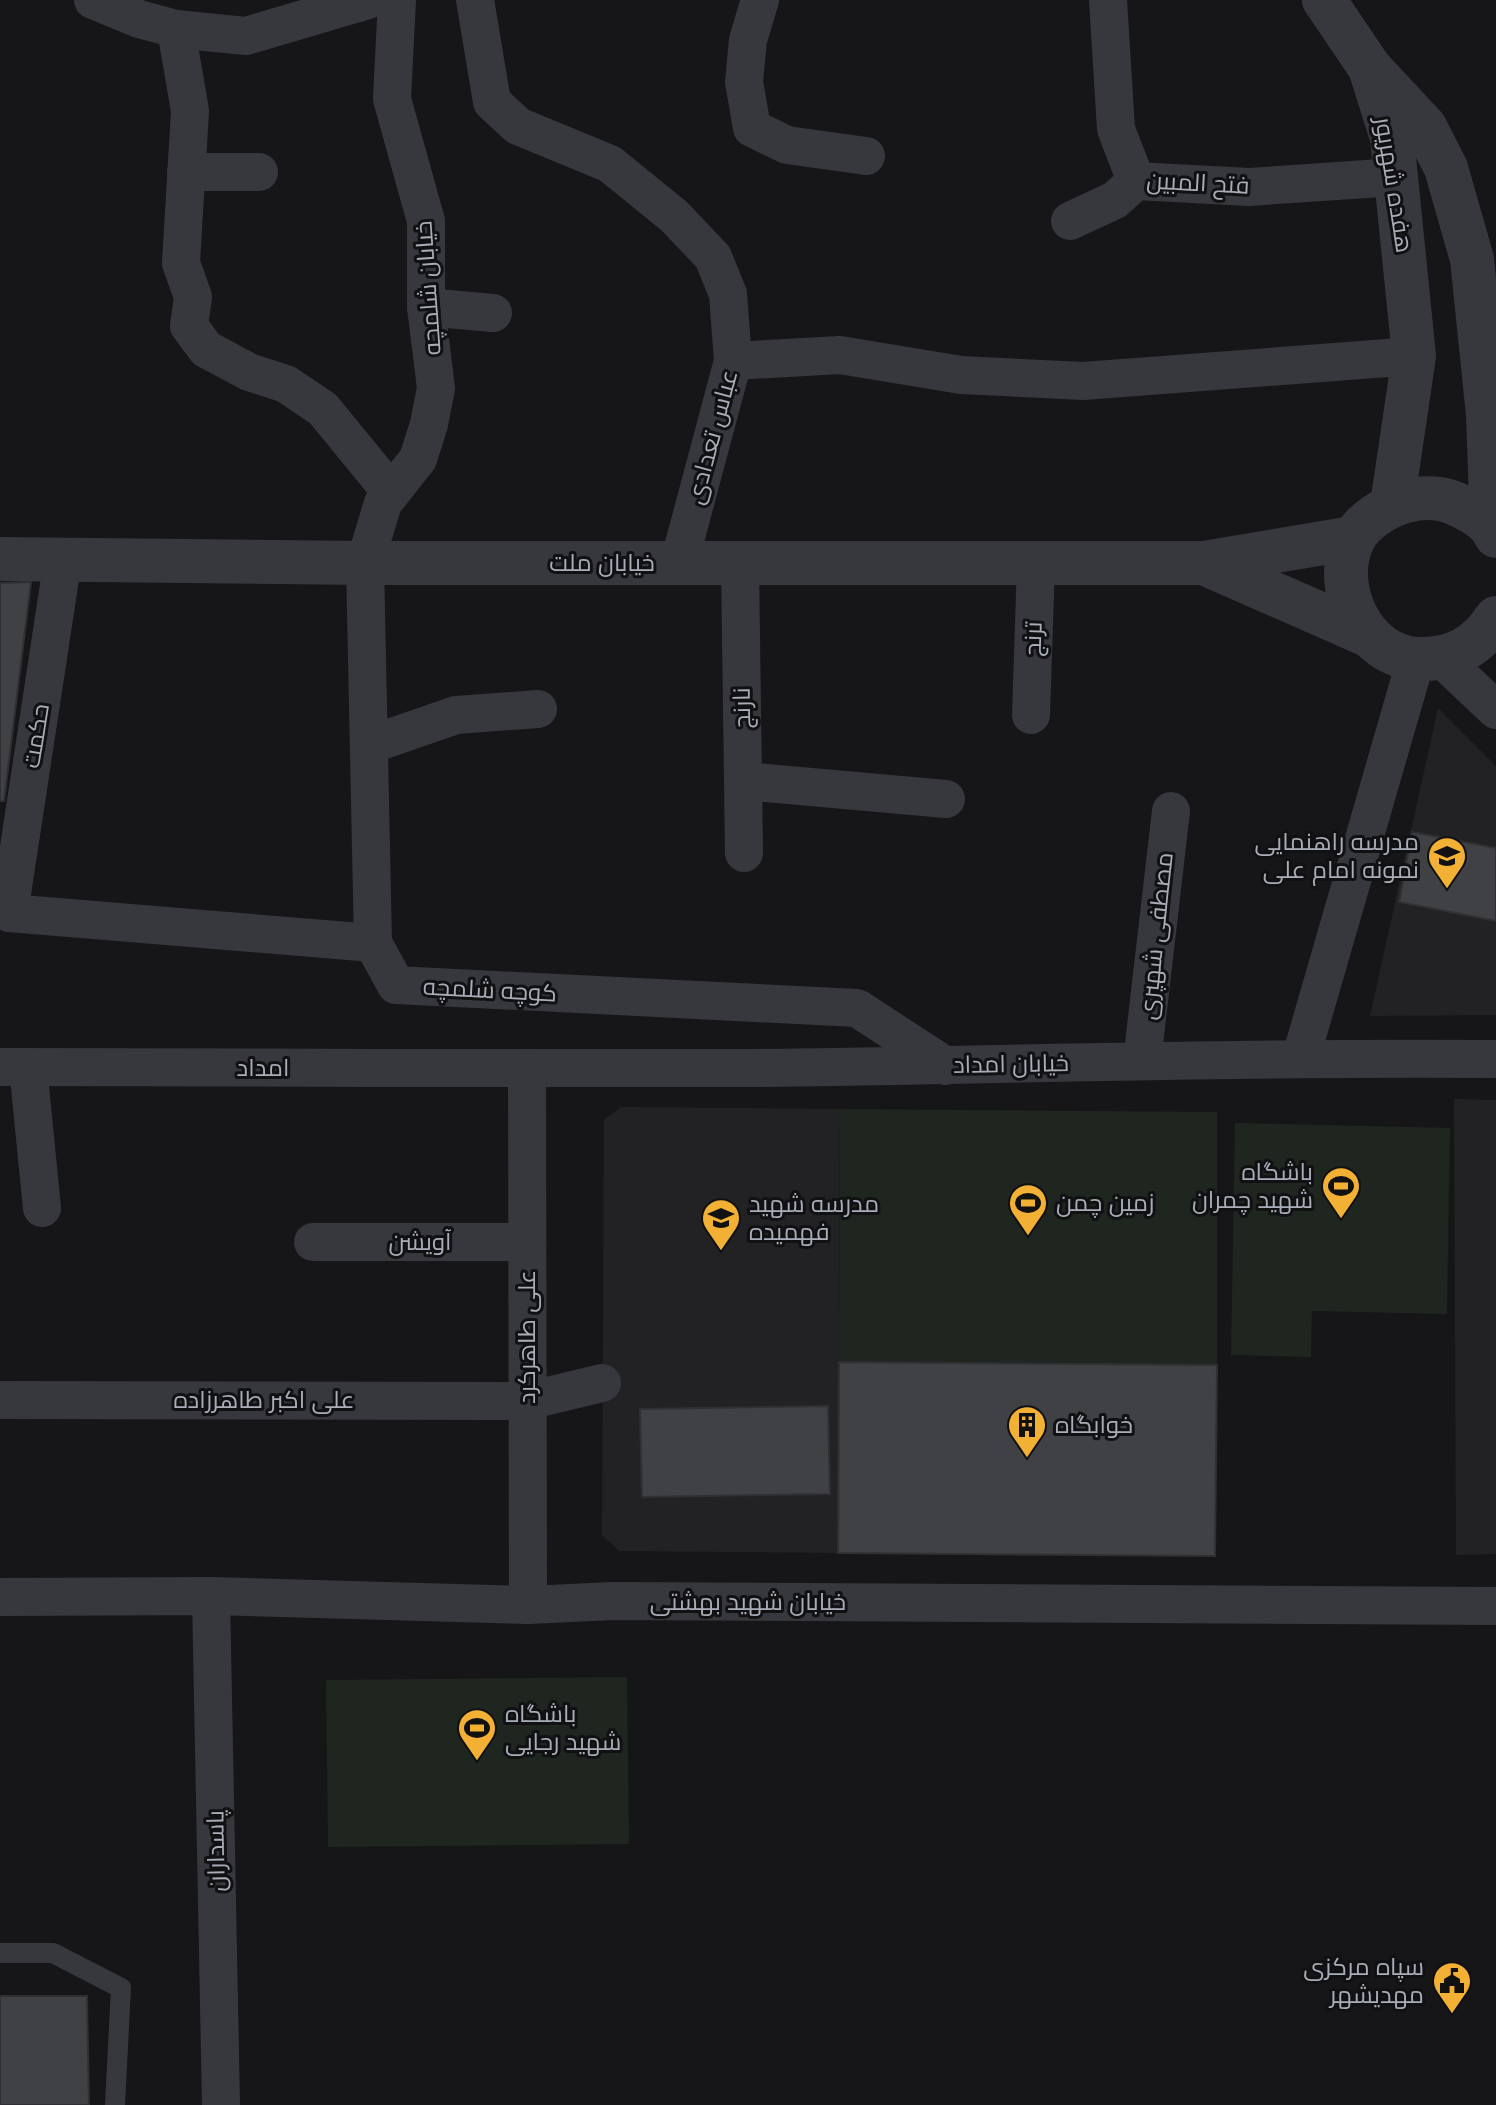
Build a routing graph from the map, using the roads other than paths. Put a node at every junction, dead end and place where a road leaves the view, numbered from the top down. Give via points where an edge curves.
1 (93, 0) edge
2 (368, 0) edge
3 (397, 0) edge
4 (475, 0) edge
5 (760, 0) edge
6 (1108, 0) edge
7 (1324, 0) edge
8 (176, 29) junction
9 (1370, 68) junction
10 (866, 156) dead end
11 (186, 172) junction
12 (259, 172) dead end
13 (1396, 177) junction
14 (1136, 181) junction
15 (1070, 221) dead end
16 (426, 307) junction
17 (493, 313) dead end
18 (1414, 356) junction
19 (733, 361) junction
20 (391, 492) junction
21 (1392, 505) junction
22 (1494, 531) edge
23 (1353, 538) junction
24 (0, 559) edge
25 (63, 559) junction
26 (365, 563) junction
27 (679, 563) junction
28 (740, 563) junction
29 (1036, 563) junction
30 (1204, 563) junction
31 (1496, 618) edge
32 (1370, 636) junction
33 (1428, 658) junction
34 (538, 709) dead end
35 (1496, 710) edge
36 (1031, 715) dead end
37 (369, 745) junction
38 (743, 781) junction
39 (946, 799) dead end
40 (1171, 811) dead end
41 (744, 853) dead end
42 (373, 943) junction
43 (1301, 1057) junction
44 (1496, 1059) edge
45 (1142, 1061) junction
46 (946, 1066) junction
47 (14, 1067) edge
48 (527, 1070) junction
49 (42, 1208) dead end
50 (313, 1242) dead end
51 (527, 1242) junction
52 (602, 1383) dead end
53 (0, 1400) edge
54 (527, 1401) junction
55 (211, 1596) junction
56 (0, 1597) edge
57 (528, 1605) junction
58 (1496, 1606) edge
59 (0, 1953) edge
60 (115, 2105) edge
61 (221, 2105) edge

1 - 8 street
2 - 8 street via 246,36
3 - 16 street, خیابان شلمچه via 392,99 426,221
4 - 19 street, عباس تعدادی via 492,102 518,126 610,164 674,216 713,257 728,294
5 - 10 street via 748,40 744,82 752,128 787,145
6 - 14 street, فتح المبین via 1116,129
7 - 9 street
8 - 11 street via 190,111
9 - 13 street, هفده شهریور via 1392,138
9 - 22 street, هفده شهریور via 1425,127 1446,168 1472,259
11 - 12 street
11 - 20 street via 181,263 193,297 189,326 206,349 286,384 323,409
13 - 14 street, فتح المبین via 1249,187
13 - 18 street, هفده شهریور
14 - 15 street via 1115,200
16 - 17 street
16 - 20 street, خیابان شلمچه via 434,400 418,459
18 - 19 street via 1083,381 961,375 840,355
18 - 21 street, هفده شهریور
19 - 27 street, عباس تعدادی
20 - 26 street, خیابان شلمچه
21 - 22 street via 1418,498 1446,500 1471,510
21 - 23 street
23 - 30 street
23 - 32 street via 1346,591 1354,616
24 - 25 street, خیابان ملت
25 - 26 street, خیابان ملت
25 - 42 street, حکمت via 9,913
26 - 27 street, خیابان ملت
26 - 37 street, کوچه شلمچه
27 - 28 street, خیابان ملت
28 - 29 street, خیابان ملت
28 - 38 street, نارنج
29 - 30 street, خیابان ملت
29 - 36 street, ترنج
30 - 32 street
31 - 33 street via 1465,650
32 - 33 street via 1391,651
33 - 35 street
33 - 43 street
34 - 37 street via 456,715
37 - 42 street, کوچه شلمچه
38 - 39 street
38 - 41 street, نارنج
40 - 45 street, مصطفی شهپری
42 - 46 street, کوچه شلمچه via 396,985 857,1008
43 - 44 street, خیابان امداد
43 - 45 street, خیابان امداد
45 - 46 street, خیابان امداد
46 - 48 street, خیابان امداد
47 - 48 street, امداد
47 - 49 street
48 - 51 street, علی طاهرکرد
50 - 51 street, آویشن
51 - 54 street, علی طاهرکرد
52 - 54 street, علی اکبر طاهرزاده
53 - 54 street, علی اکبر طاهرزاده
54 - 57 street, علی طاهرکرد
55 - 56 street, خیابان شهید بهشتی
55 - 57 street, خیابان شهید بهشتی
55 - 61 street, پاسداران
57 - 58 street, خیابان شهید بهشتی via 629,1601
59 - 60 lane via 53,1953 121,1988

